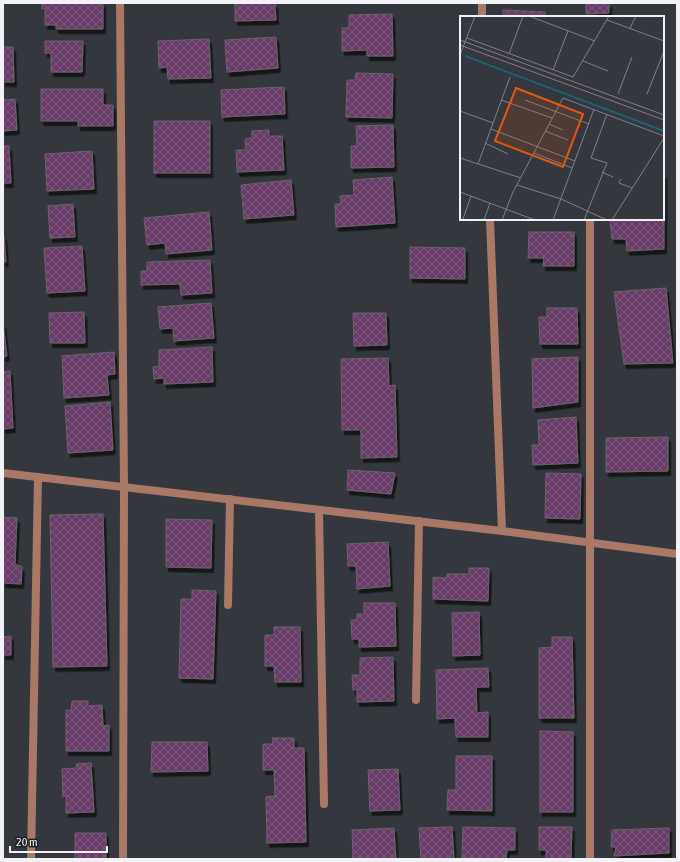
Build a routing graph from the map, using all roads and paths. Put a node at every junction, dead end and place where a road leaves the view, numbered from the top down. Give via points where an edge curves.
1 (120, 3) edge
2 (482, 3) edge
3 (482, 16) edge
4 (490, 220) edge
5 (590, 220) edge
6 (3, 473) edge
7 (38, 477) junction
8 (124, 486) junction
9 (230, 499) junction
10 (319, 510) junction
11 (419, 522) junction
12 (502, 531) junction
13 (590, 543) junction
14 (677, 554) edge
15 (228, 605) dead end
16 (416, 700) dead end
17 (324, 804) dead end
18 (31, 859) edge
19 (123, 859) edge
20 (590, 859) edge

1 - 8 street
2 - 3 street
4 - 12 street
5 - 13 street
6 - 7 street
7 - 8 street
7 - 18 street
8 - 9 street
8 - 19 street
9 - 10 street
9 - 15 street
10 - 11 street
10 - 17 street
11 - 12 street
11 - 16 street
12 - 13 street
13 - 14 street
13 - 20 street

